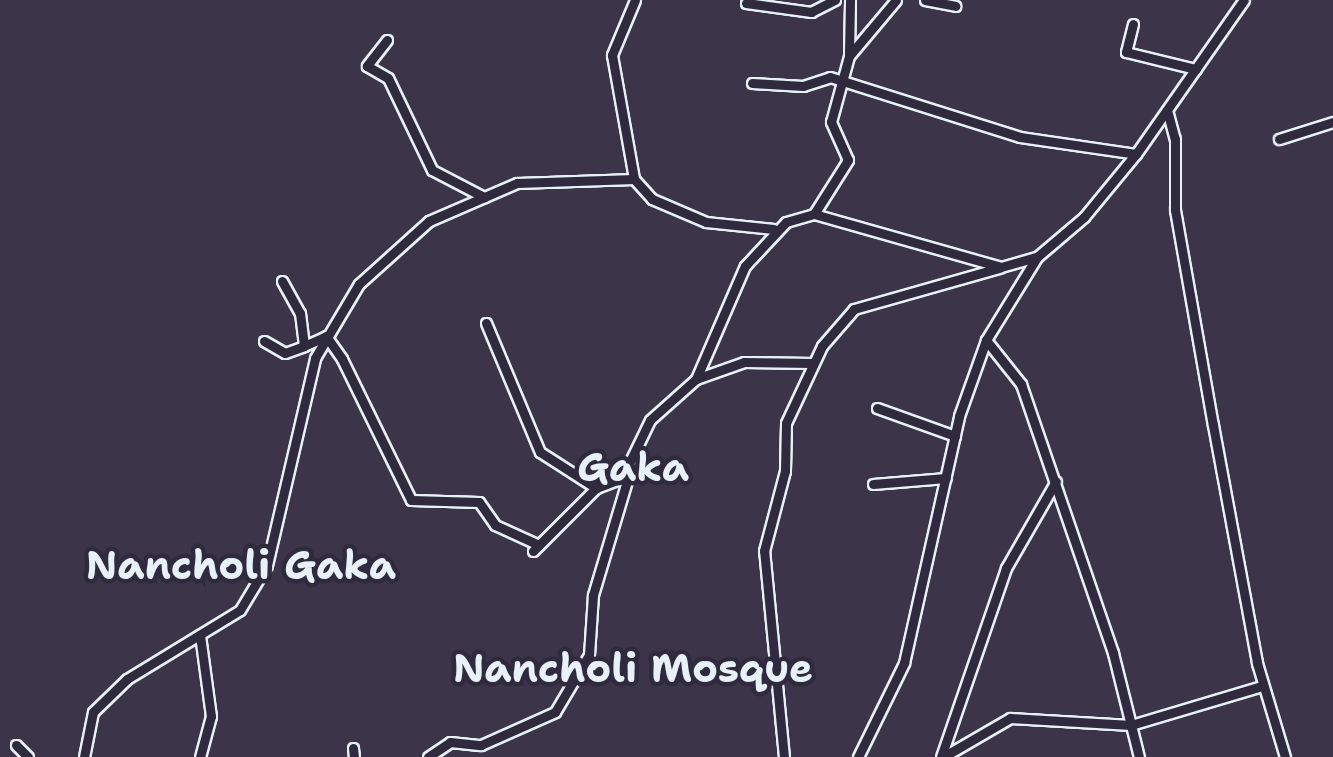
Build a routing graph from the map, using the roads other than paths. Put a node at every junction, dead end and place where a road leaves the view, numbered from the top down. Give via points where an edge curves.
1 (635, 0) edge
2 (835, 0) edge
3 (850, 0) edge
4 (896, 0) edge
5 (925, 0) edge
6 (1244, 0) edge
7 (746, 2) dead end
8 (955, 6) dead end
9 (1133, 24) dead end
10 (387, 40) dead end
11 (850, 56) junction
12 (1196, 69) junction
13 (841, 81) junction
14 (752, 83) dead end
15 (1167, 110) junction
16 (1333, 122) edge
17 (1280, 139) dead end
18 (1136, 154) junction
19 (634, 179) junction
20 (484, 197) junction
21 (814, 214) junction
22 (774, 229) junction
23 (1037, 257) junction
24 (1002, 267) junction
25 (282, 282) dead end
26 (486, 323) dead end
27 (326, 336) junction
28 (264, 340) dead end
29 (986, 340) junction
30 (304, 346) junction
31 (814, 363) junction
32 (696, 379) junction
33 (877, 408) dead end
34 (955, 436) junction
35 (630, 466) junction
36 (946, 478) junction
37 (1056, 481) junction
38 (873, 484) dead end
39 (596, 488) junction
40 (200, 635) junction
41 (1262, 686) junction
42 (1131, 724) junction
43 (16, 745) dead end
44 (28, 757) edge
45 (84, 757) edge
46 (200, 757) edge
47 (428, 757) edge
48 (784, 757) edge
49 (858, 757) edge
50 (942, 757) edge
51 (1139, 757) edge
52 (1285, 757) edge

1 - 19 street via 612,64
2 - 7 street via 811,12
3 - 11 street
4 - 11 street
5 - 8 street
6 - 12 street
9 - 12 street via 1126,52
10 - 20 street via 367,66 388,78 432,170
11 - 13 street
12 - 15 street
13 - 14 street
13 - 18 street via 1020,138
13 - 21 street via 832,130 849,155
15 - 18 street
15 - 41 street via 1176,138 1174,210
16 - 17 street
18 - 23 street via 1084,217
19 - 20 street via 535,179
19 - 22 street via 652,199 706,222
20 - 27 street via 421,227 354,290
21 - 22 street
21 - 24 street
22 - 32 street via 739,277
23 - 24 street
23 - 29 street
24 - 31 street via 854,310
25 - 30 street via 300,313
26 - 39 street via 540,452
27 - 30 street
27 - 39 street via 412,500 479,502 495,525 536,548
27 - 40 street via 274,552 240,610
28 - 30 street via 286,353
29 - 34 street
29 - 37 street via 1015,372
31 - 32 street via 744,362
31 - 48 street via 781,436 785,471 764,551
32 - 35 street via 650,420
33 - 34 street
34 - 36 street
35 - 39 street
35 - 47 street via 593,595 589,655 558,708 481,745 453,741
36 - 38 street
36 - 49 street via 904,662
37 - 42 street
37 - 50 street via 1006,568
40 - 45 street via 126,679 93,712
40 - 46 street via 211,716
41 - 42 street
41 - 52 street
42 - 50 street via 1010,718
42 - 51 street
43 - 44 street

